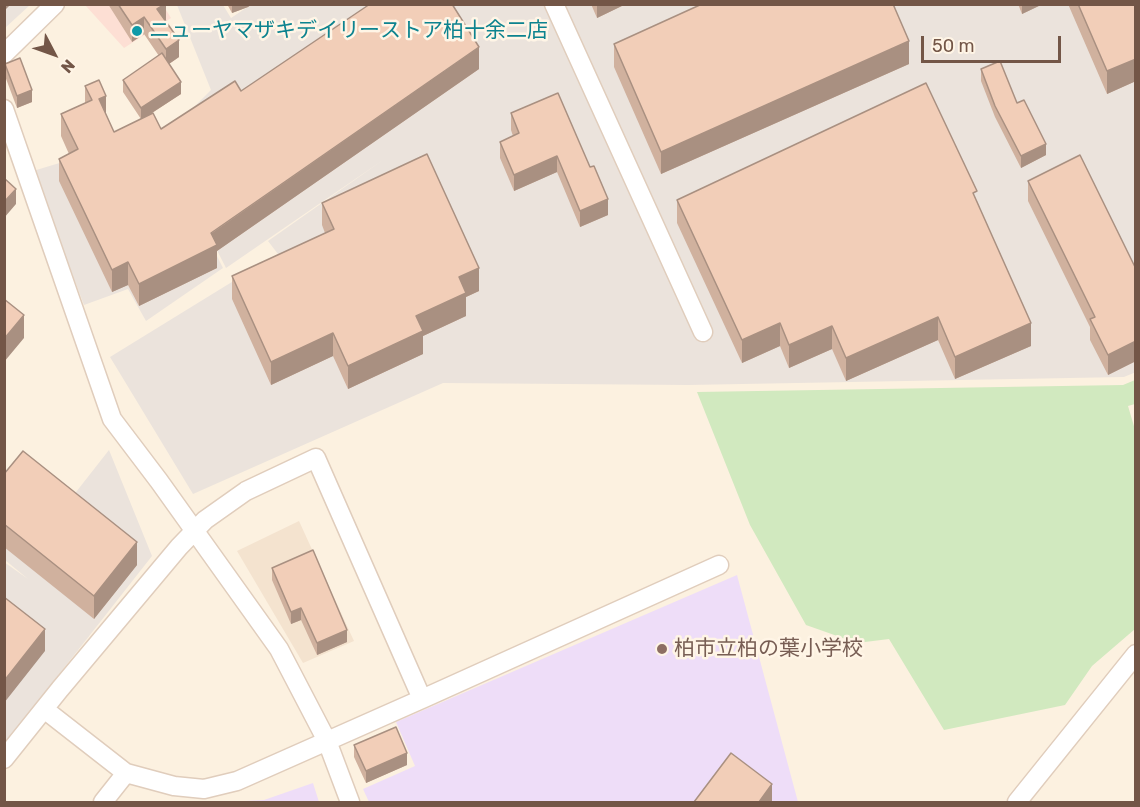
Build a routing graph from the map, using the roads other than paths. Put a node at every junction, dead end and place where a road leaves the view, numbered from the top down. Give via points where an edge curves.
1 (55, 4) edge
2 (554, 4) edge
3 (4, 54) edge
4 (4, 109) edge
5 (703, 332) dead end
6 (194, 531) junction
7 (719, 565) dead end
8 (1136, 654) edge
9 (422, 699) junction
10 (44, 709) junction
11 (327, 741) junction
12 (4, 759) edge
13 (126, 773) junction
14 (103, 802) edge
15 (350, 802) edge
16 (1017, 802) edge

1 - 3 street
2 - 5 street
4 - 6 street via 112,419
6 - 9 street via 246,491 316,458
6 - 10 street
6 - 11 street via 279,649
7 - 9 street
8 - 16 street
9 - 11 street
10 - 12 street
10 - 13 street
11 - 13 street via 237,781 204,789 174,786
11 - 15 street
13 - 14 street

